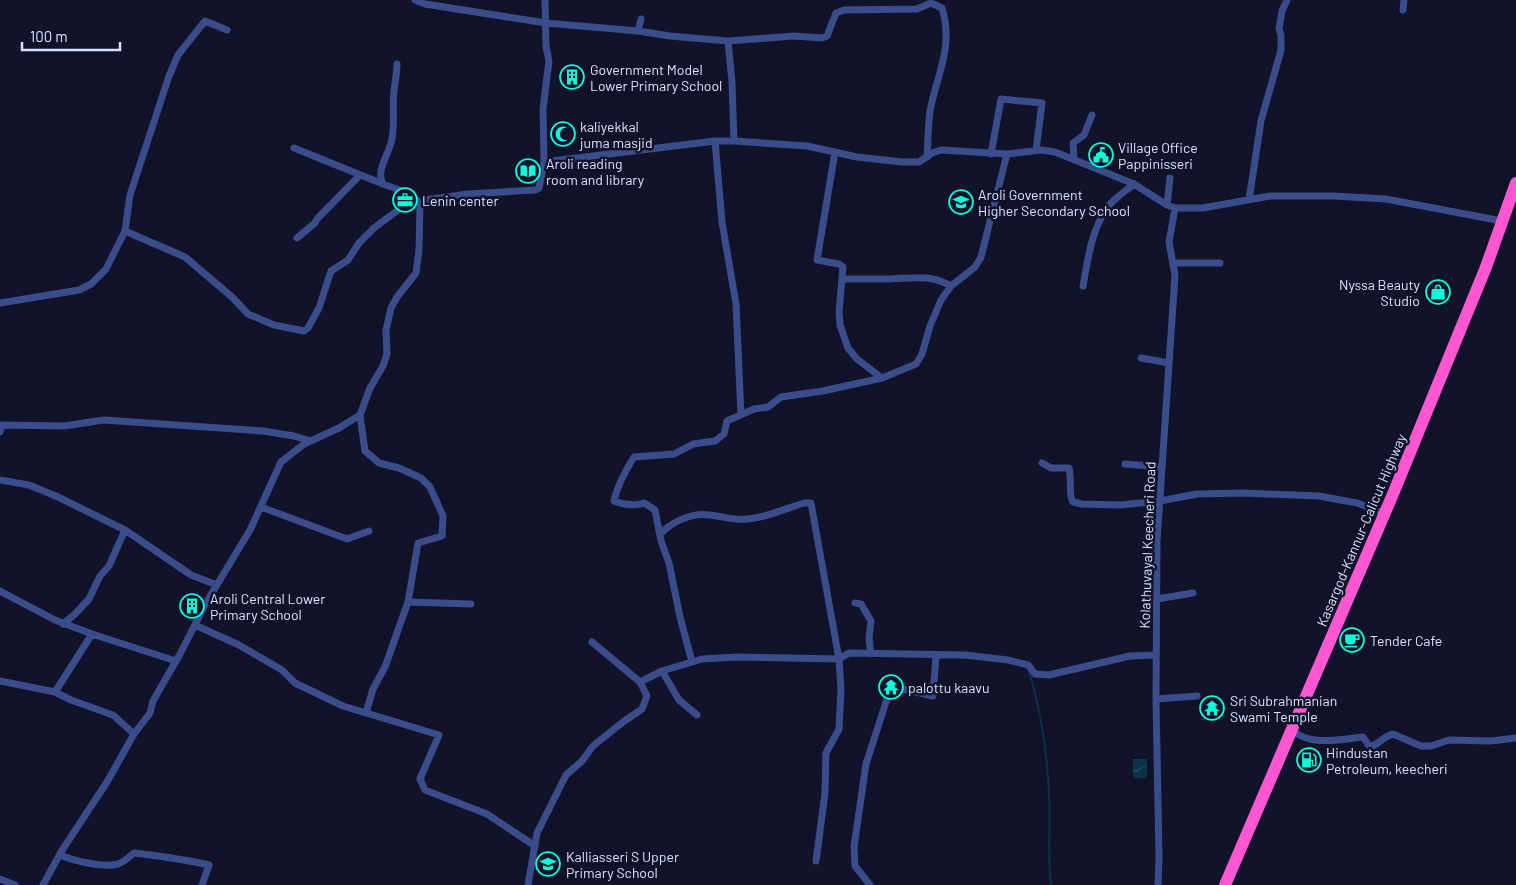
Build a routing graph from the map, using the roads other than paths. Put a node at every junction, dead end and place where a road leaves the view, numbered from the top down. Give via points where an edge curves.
1 (415, 0) edge
2 (545, 0) edge
3 (1287, 0) edge
4 (1404, 0) edge
5 (931, 2) edge
6 (1403, 10) dead end
7 (641, 19) dead end
8 (546, 23) junction
9 (227, 30) dead end
10 (638, 31) junction
11 (728, 41) junction
12 (397, 64) dead end
13 (1092, 114) dead end
14 (734, 140) junction
15 (715, 141) junction
16 (294, 148) dead end
17 (1036, 150) junction
18 (835, 152) junction
19 (991, 154) junction
20 (1007, 154) junction
21 (927, 157) junction
22 (1074, 158) junction
23 (544, 162) junction
24 (360, 175) junction
25 (1170, 178) dead end
26 (382, 184) junction
27 (1134, 184) junction
28 (1515, 190) edge
29 (414, 198) junction
30 (1249, 200) junction
31 (420, 204) junction
32 (1171, 207) junction
33 (1502, 221) junction
34 (125, 231) junction
35 (297, 238) dead end
36 (1220, 262) dead end
37 (1173, 264) junction
38 (843, 279) junction
39 (951, 286) junction
40 (1082, 286) dead end
41 (0, 303) edge
42 (1141, 358) dead end
43 (1169, 363) junction
44 (882, 378) junction
45 (360, 415) junction
46 (741, 415) junction
47 (1, 427) edge
48 (311, 441) junction
49 (1042, 463) dead end
50 (1125, 464) dead end
51 (1162, 467) junction
52 (0, 480) edge
53 (1160, 501) junction
54 (260, 507) junction
55 (1384, 513) junction
56 (125, 530) junction
57 (369, 530) dead end
58 (660, 534) junction
59 (217, 585) junction
60 (0, 591) edge
61 (1193, 593) dead end
62 (1157, 599) junction
63 (408, 602) junction
64 (855, 603) dead end
65 (471, 604) dead end
66 (63, 624) junction
67 (195, 625) junction
68 (92, 634) junction
69 (592, 642) dead end
70 (871, 654) junction
71 (1156, 655) junction
72 (936, 656) junction
73 (839, 659) junction
74 (176, 662) junction
75 (692, 662) junction
76 (662, 671) junction
77 (0, 681) edge
78 (640, 682) junction
79 (903, 689) dead end
80 (55, 692) junction
81 (1198, 696) dead end
82 (887, 699) dead end
83 (1156, 699) junction
84 (366, 713) junction
85 (697, 715) dead end
86 (1292, 730) junction
87 (134, 734) junction
88 (1516, 738) edge
89 (535, 846) junction
90 (60, 855) junction
91 (816, 861) dead end
92 (0, 879) edge
93 (15, 885) edge
94 (43, 885) edge
95 (202, 885) edge
96 (528, 885) edge
97 (870, 885) edge
98 (1158, 885) edge
99 (1226, 885) edge

1 - 8 street
2 - 8 street
3 - 30 street via 1279,29 1281,50 1262,121
4 - 6 street
5 - 11 street via 916,9 844,10 836,13 827,36 822,38 794,36
5 - 21 street via 942,8 946,46 930,111
7 - 10 street
8 - 10 street
8 - 23 street via 549,61 543,109
9 - 34 street via 205,21 178,55 130,194
10 - 11 street
11 - 14 street
12 - 26 street via 392,140 382,165
13 - 22 street via 1084,134 1073,142
14 - 15 street
14 - 18 street via 807,146
15 - 23 street
15 - 46 street via 722,222 739,327
16 - 24 street
17 - 19 street via 1042,103 1001,99
17 - 20 street
17 - 22 street
18 - 21 street via 902,162 918,162
18 - 38 street via 817,260 839,264 843,267
19 - 20 street
19 - 21 street via 941,150
20 - 39 street via 981,257 975,267
22 - 27 street
23 - 31 street via 539,188 535,190 468,194 425,200
24 - 26 street
24 - 35 street
25 - 32 street, Kolathuvayal Keecheri Road
26 - 29 street
27 - 32 street
27 - 40 street via 1109,206 1101,218 1092,238
28 - 33 highway, Kasargod-Kannur-Calicut Highway
29 - 31 street
29 - 34 street via 374,228 348,260 331,271 319,308 304,331 274,325 248,314 185,257
30 - 32 street via 1203,208
30 - 33 street via 1270,196 1386,199
31 - 45 street via 420,250 416,274 391,308 386,330 387,354
32 - 37 street, Kolathuvayal Keecheri Road via 1169,242
33 - 55 highway, Kasargod-Kannur-Calicut Highway
34 - 41 street via 106,269 91,284 79,290
36 - 37 street
37 - 43 street, Kolathuvayal Keecheri Road
38 - 39 street via 925,277
38 - 44 street via 839,312 848,348
39 - 44 street via 930,326 920,361
42 - 43 street
43 - 51 street, Kolathuvayal Keecheri Road
44 - 46 street via 781,397 768,407
45 - 48 street
45 - 63 street via 365,451 379,463 421,478 430,487 443,516 442,536 418,543
46 - 58 street via 727,421 724,434 715,441 693,444 674,454 634,457 614,501 626,505 650,505 655,510
47 - 48 street via 64,426 104,420 263,431
48 - 54 street via 281,462
49 - 53 street via 1051,468 1069,468 1070,498 1073,502 1120,505
50 - 51 street
51 - 53 street, Kolathuvayal Keecheri Road
52 - 56 street via 29,484
53 - 55 street via 1197,494 1319,496 1357,503
53 - 62 street, Kolathuvayal Keecheri Road
54 - 57 street via 347,539
54 - 59 street
55 - 86 highway, Kasargod-Kannur-Calicut Highway
56 - 59 street via 191,575
56 - 66 street via 89,599
58 - 73 street via 667,527 693,515 750,519 811,503
58 - 75 street
59 - 67 street
60 - 66 street
61 - 62 street
62 - 71 street, Kolathuvayal Keecheri Road
63 - 65 street
63 - 84 street
64 - 70 street via 861,604 871,621
66 - 68 street
67 - 74 street
67 - 84 street via 282,670 295,684
68 - 74 street
68 - 80 street
69 - 78 street
70 - 72 street
70 - 73 street via 849,653
71 - 72 street via 1113,659 1049,675 1035,674 1028,665 1013,662 965,655
71 - 83 street, Kolathuvayal Keecheri Road
72 - 79 street via 933,696
73 - 75 street via 737,657
73 - 91 street via 839,729 826,753 825,793
74 - 87 street via 153,701 150,713
75 - 76 street
76 - 78 street
76 - 85 street via 679,700
77 - 80 street
78 - 89 street via 647,696 642,709 593,746 566,775 537,833
80 - 87 street via 113,715
81 - 83 street
82 - 97 street via 866,764 854,847 855,866
83 - 98 street, Kolathuvayal Keecheri Road
84 - 89 street via 439,735 420,779 425,790 487,814
86 - 88 street via 1305,738 1363,737 1370,747 1393,734 1421,746 1449,740
86 - 99 highway, Kasargod-Kannur-Calicut Highway
87 - 90 street
89 - 96 street
90 - 94 street
90 - 95 street via 70,860 106,865 118,864 134,853 193,861 208,865
92 - 93 street

